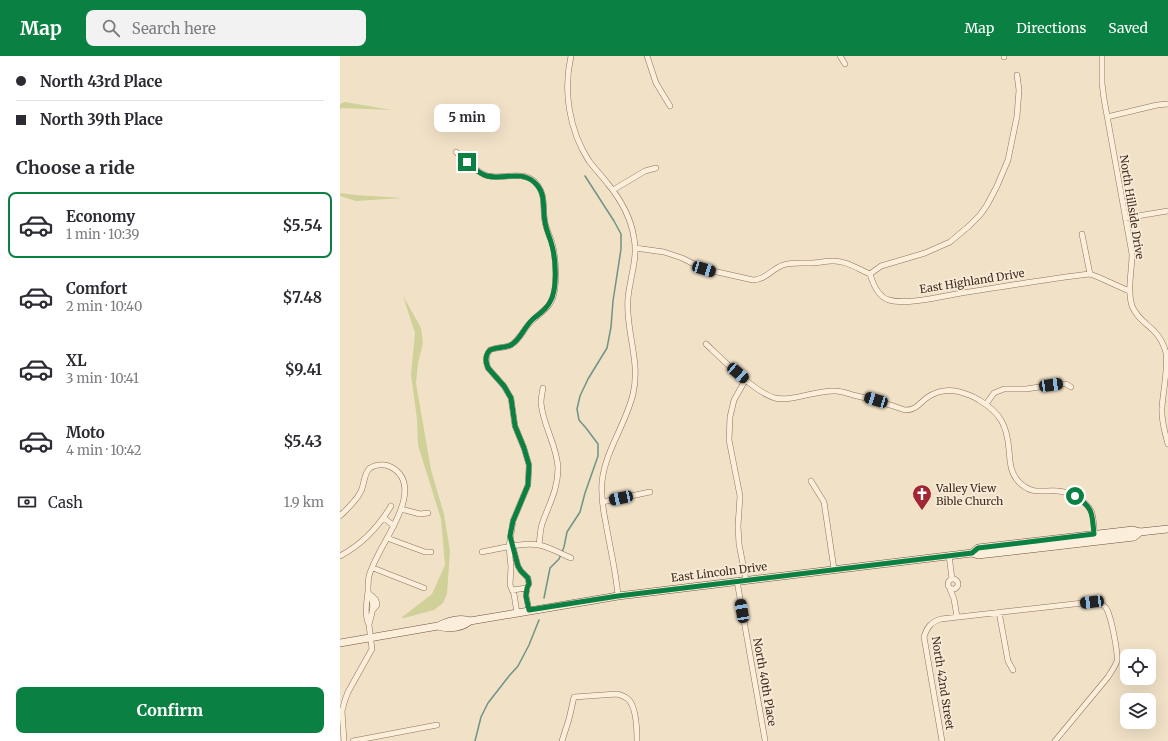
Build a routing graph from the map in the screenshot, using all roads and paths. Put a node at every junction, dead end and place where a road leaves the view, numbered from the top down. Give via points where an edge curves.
1 (571, 56) edge
2 (646, 56) edge
3 (840, 56) edge
4 (1102, 56) edge
5 (845, 64) dead end
6 (1017, 75) dead end
7 (1168, 104) edge
8 (670, 106) dead end
9 (1107, 117) junction
10 (456, 152) dead end
11 (656, 168) dead end
12 (613, 190) junction
13 (1168, 211) edge
14 (1125, 218) junction
15 (1082, 234) dead end
16 (635, 248) junction
17 (870, 274) junction
18 (1090, 274) junction
19 (1130, 291) junction
20 (706, 344) dead end
21 (746, 379) junction
22 (1071, 387) dead end
23 (543, 388) dead end
24 (986, 404) junction
25 (1168, 444) edge
26 (811, 481) dead end
27 (650, 492) dead end
28 (602, 502) junction
29 (391, 506) dead end
30 (401, 509) junction
31 (428, 513) dead end
32 (340, 516) edge
33 (384, 518) junction
34 (394, 526) junction
35 (1168, 529) edge
36 (387, 538) junction
37 (1095, 538) junction
38 (538, 545) junction
39 (511, 546) junction
40 (431, 552) dead end
41 (482, 552) dead end
42 (949, 555) junction
43 (340, 556) edge
44 (569, 557) dead end
45 (373, 568) junction
46 (834, 569) junction
47 (952, 579) junction
48 (746, 580) junction
49 (737, 581) junction
50 (424, 588) dead end
51 (527, 588) junction
52 (953, 588) junction
53 (512, 590) junction
54 (368, 592) junction
55 (618, 596) junction
56 (529, 610) junction
57 (999, 612) junction
58 (517, 613) junction
59 (957, 617) junction
60 (369, 627) junction
61 (370, 638) junction
62 (340, 643) edge
63 (1013, 670) dead end
64 (437, 725) dead end
65 (344, 741) edge
66 (353, 741) edge
67 (562, 741) edge
68 (637, 741) edge
69 (766, 741) edge
70 (942, 741) edge
71 (1055, 741) edge

1 - 12 street via 568,104 575,130 589,160
2 - 8 street via 656,83
3 - 5 street
4 - 9 street, North Hillside Drive via 1102,87
6 - 17 street via 1017,116 1008,160 980,215 950,242 925,253 881,266
7 - 9 street
9 - 14 street, North Hillside Drive
10 - 39 street via 486,176 521,176 534,182 543,196 544,221 554,252 555,288 551,301 515,342 506,347 490,350 486,358 488,368 511,398 515,426 529,465 528,485 513,521
11 - 12 street via 645,171
12 - 16 street via 627,214
13 - 14 street
14 - 19 street, North Hillside Drive via 1132,254
15 - 18 street
16 - 17 street via 664,252 704,269 753,280 761,279 788,263 833,260
16 - 28 street via 628,298 635,381 633,395 604,469
17 - 18 street, East Highland Drive via 881,295 888,300 897,301
18 - 19 street
19 - 25 street, North Hillside Drive via 1136,314 1158,336 1166,353 1167,379 1162,412
20 - 21 street
21 - 24 street via 754,387 776,398 836,390 912,410 934,393 952,390
21 - 48 street via 734,400 728,440 740,496 739,544
22 - 24 street via 1059,384 1004,389 994,393
23 - 38 street via 542,410 557,458 558,479
24 - 37 street via 996,412 1005,427 1010,467 1017,480 1031,491 1058,491 1082,501 1090,509
26 - 46 street via 824,502
27 - 28 street
28 - 55 street
29 - 33 street
30 - 31 street via 420,514
30 - 32 street via 405,488 401,476 390,467 379,465 369,469 360,493
30 - 34 street
33 - 34 street
33 - 43 street via 368,535
34 - 36 street
35 - 37 main road, East Lincoln Drive via 1140,532 1134,537
36 - 40 street
36 - 45 street
37 - 42 main road, East Lincoln Drive via 978,555
38 - 39 street
38 - 44 street
39 - 41 street
39 - 51 street via 518,566 528,578
39 - 53 street
42 - 46 main road, East Lincoln Drive
42 - 47 street
45 - 50 street
45 - 54 street via 369,576
46 - 48 main road, East Lincoln Drive
47 - 52 street via 958,585
47 - 52 street via 947,583
48 - 49 main road, East Lincoln Drive
49 - 55 main road, East Lincoln Drive
49 - 69 street, North 40th Place
51 - 53 street
51 - 56 street
52 - 59 street
53 - 58 street
54 - 60 street via 366,602
54 - 60 street via 377,600
55 - 56 main road, East Lincoln Drive
56 - 58 main road, East Lincoln Drive
57 - 59 street
57 - 63 street via 1008,661
57 - 71 street via 1092,602 1101,604 1107,610 1117,651 1115,667
58 - 61 main road, East Lincoln Drive via 470,621 465,625 446,628 438,626
59 - 70 street, North 42nd Street via 930,624 924,637
60 - 61 street
61 - 62 main road, East Lincoln Drive
61 - 65 street via 372,649 348,692 342,711
64 - 66 street
67 - 68 street via 574,697 617,694 624,696 633,706

